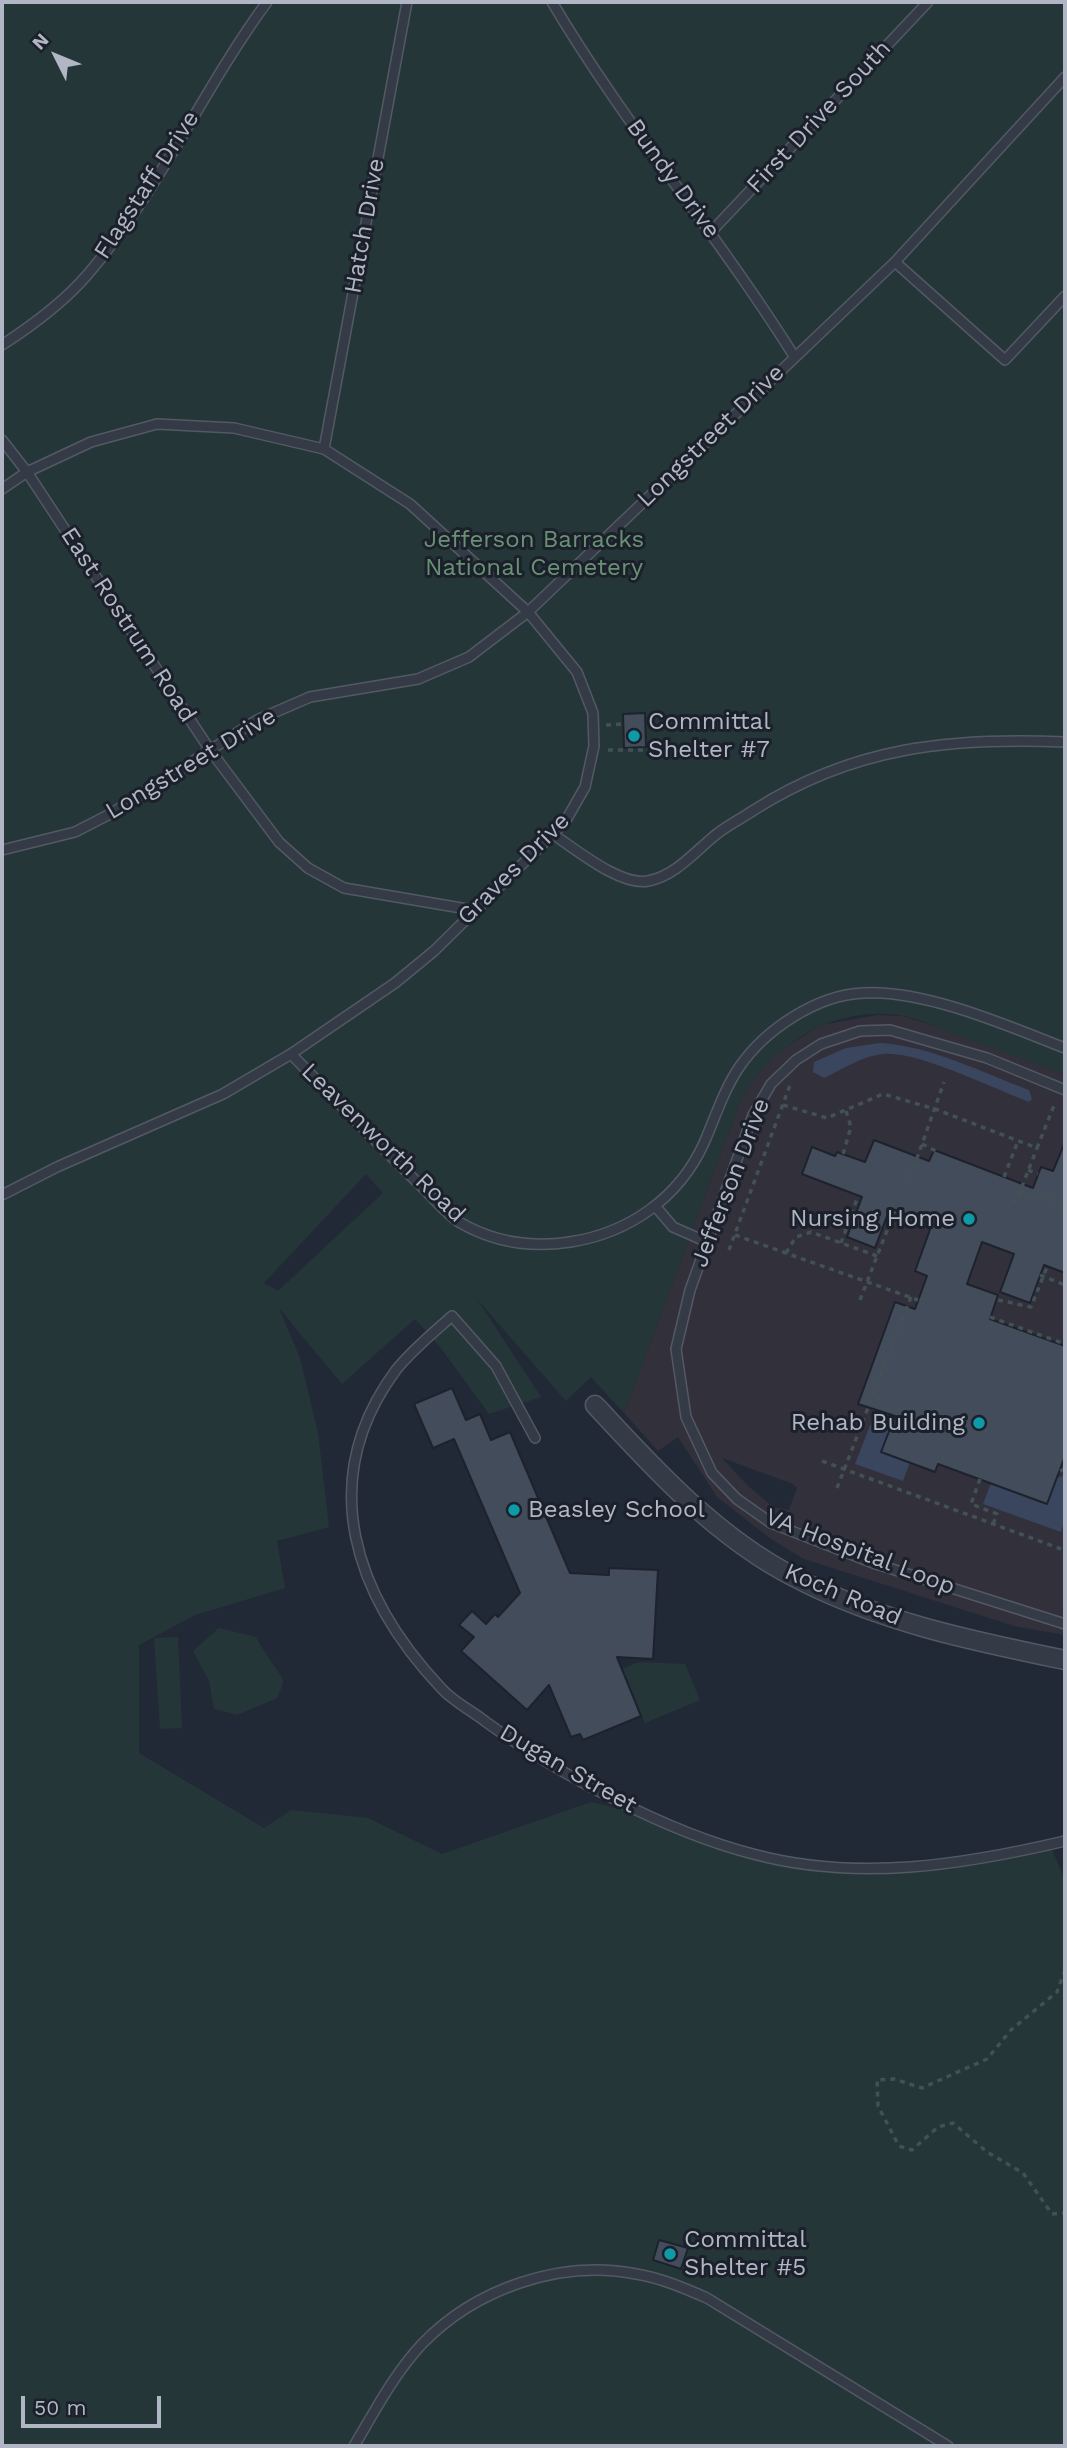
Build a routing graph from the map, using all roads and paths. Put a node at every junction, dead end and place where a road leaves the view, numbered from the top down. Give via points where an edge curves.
1 (267, 2) edge
2 (407, 2) edge
3 (552, 2) edge
4 (928, 2) edge
5 (1065, 77) edge
6 (711, 232) junction
7 (895, 262) junction
8 (1065, 296) edge
9 (2, 345) edge
10 (794, 356) junction
11 (2, 440) edge
12 (324, 449) junction
13 (27, 472) junction
14 (2, 489) edge
15 (528, 611) junction
16 (623, 724) dead end
17 (606, 725) dead end
18 (1065, 742) edge
19 (210, 750) junction
20 (606, 750) dead end
21 (646, 750) dead end
22 (554, 835) junction
23 (2, 850) edge
24 (473, 910) junction
25 (1065, 1048) edge
26 (291, 1054) junction
27 (793, 1076) dead end
28 (944, 1082) dead end
29 (1065, 1090) edge
30 (1055, 1103) dead end
31 (783, 1105) junction
32 (935, 1109) junction
33 (846, 1111) junction
34 (1018, 1140) junction
35 (922, 1144) junction
36 (1037, 1148) junction
37 (936, 1151) dead end
38 (843, 1154) dead end
39 (1028, 1170) junction
40 (1038, 1174) dead end
41 (1004, 1177) dead end
42 (910, 1178) dead end
43 (1020, 1191) junction
44 (2, 1195) edge
45 (858, 1196) dead end
46 (1013, 1200) dead end
47 (1065, 1204) edge
48 (656, 1207) junction
49 (895, 1210) dead end
50 (735, 1235) junction
51 (707, 1242) junction
52 (841, 1243) junction
53 (729, 1251) dead end
54 (786, 1253) junction
55 (877, 1256) junction
56 (1047, 1266) dead end
57 (1040, 1275) dead end
58 (867, 1282) junction
59 (1065, 1285) edge
60 (911, 1297) junction
61 (860, 1300) dead end
62 (918, 1300) dead end
63 (998, 1300) dead end
64 (990, 1317) dead end
65 (1065, 1337) edge
66 (1063, 1343) edge
67 (676, 1349) joint
68 (595, 1405) dead end
69 (535, 1438) dead end
70 (822, 1461) dead end
71 (844, 1469) junction
72 (980, 1479) dead end
73 (837, 1488) dead end
74 (993, 1524) junction
75 (1065, 1546) edge
76 (1065, 1624) edge
77 (1065, 1660) edge
78 (1065, 1841) edge
79 (1065, 1970) edge
80 (1065, 2213) edge
81 (354, 2446) edge
82 (948, 2446) edge

1 - 9 lane, Flagstaff Drive via 237,43 135,214 87,275 37,322
2 - 12 lane, Hatch Drive
3 - 6 lane, Bundy Drive via 588,62
4 - 6 lane, First Drive South
5 - 7 lane, Longstreet Drive
6 - 10 lane, Bundy Drive
7 - 8 lane via 1005,360
7 - 10 lane, Longstreet Drive
10 - 15 lane, Longstreet Drive
11 - 13 lane, East Rostrum Road
12 - 13 lane, Graves Drive via 234,428 157,424 91,442
12 - 15 lane, Graves Drive via 410,504
13 - 14 lane, Graves Drive
13 - 19 lane, East Rostrum Road
15 - 19 lane, Longstreet Drive via 468,657 418,679 310,697 257,720
15 - 22 lane, Graves Drive via 577,672 593,713 592,766 576,806
16 - 17 path
18 - 22 lane via 947,742 894,751 825,772 779,794 719,832 670,873 647,881 628,880
19 - 23 lane, Longstreet Drive via 75,832
19 - 24 lane, East Rostrum Road via 279,842 308,868 344,888
20 - 21 path
22 - 24 lane, Graves Drive
24 - 26 lane, Graves Drive via 435,951 395,983
25 - 48 lane, Leavenworth Road via 912,995 862,992 818,1003 778,1028 740,1066 692,1164
26 - 44 lane, Graves Drive via 223,1094
26 - 48 lane, Leavenworth Road via 457,1220 496,1240 550,1245 597,1238
27 - 31 path
28 - 32 path
29 - 51 lane, Jefferson Drive via 987,1058 890,1030 860,1031 821,1044 796,1060 765,1094 753,1115
30 - 36 path
31 - 33 path via 827,1118
31 - 50 path
32 - 33 path via 883,1094
32 - 34 path
32 - 35 path
33 - 38 path via 851,1127
34 - 36 path
34 - 41 path
35 - 37 path
35 - 42 path
36 - 39 path
39 - 40 path
39 - 43 path
43 - 46 path via 1016,1202
43 - 47 path
45 - 52 path
48 - 51 lane via 673,1227
49 - 55 path
50 - 53 path
50 - 54 path
51 - 67 lane, Jefferson Drive
52 - 54 path via 804,1233
52 - 55 path
54 - 58 path
55 - 58 path
56 - 63 path via 1031,1307
57 - 59 path, bridge
58 - 60 path
58 - 61 path
60 - 62 path
60 - 71 path
64 - 66 path
65 - 66 path
67 - 76 lane, VA Hospital Loop via 686,1417 712,1473 737,1499 772,1522 873,1563
68 - 77 street, Koch Road via 693,1504 749,1550 794,1578 913,1625
69 - 78 lane, Dugan Street via 496,1366 452,1317 397,1370 370,1416 353,1460 351,1503 366,1575 398,1636 444,1691 526,1750 650,1816 753,1854 826,1867 916,1868
70 - 71 path
71 - 73 path
71 - 74 path
72 - 74 path via 971,1504 997,1514
74 - 75 path via 1063,1550
79 - 80 path via 1057,1992 1011,2030 987,2059 922,2088 894,2079 877,2080 878,2106 899,2146 912,2150 938,2127 953,2123 987,2152 1023,2173 1052,2214
81 - 82 lane via 398,2372 450,2318 482,2298 546,2275 605,2271 671,2283 707,2298

